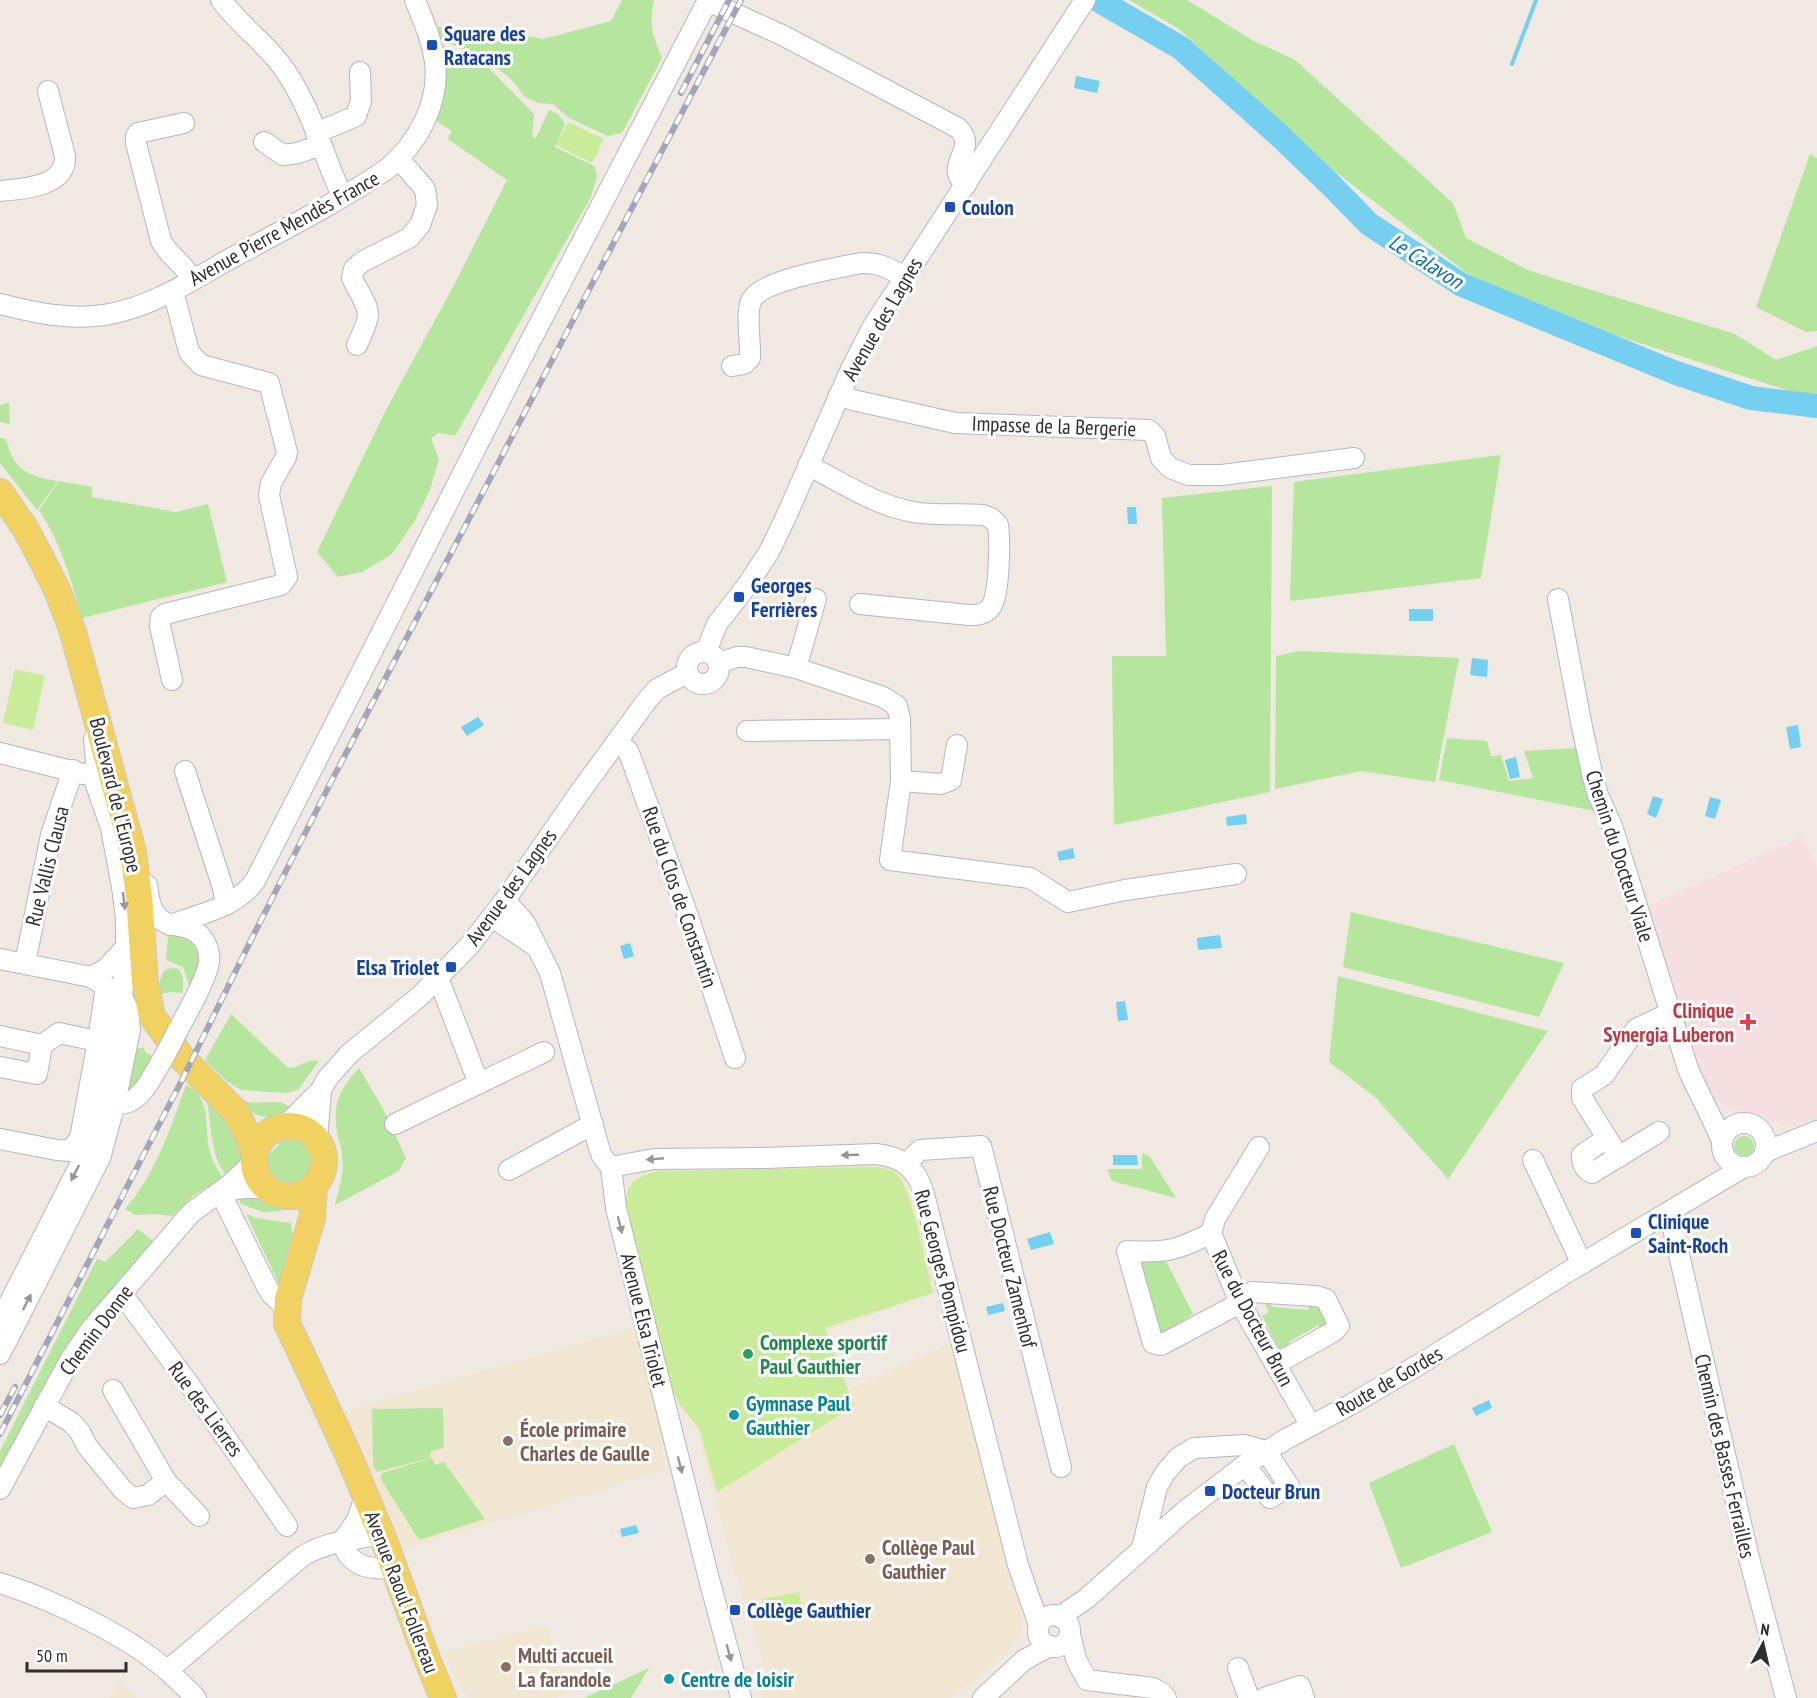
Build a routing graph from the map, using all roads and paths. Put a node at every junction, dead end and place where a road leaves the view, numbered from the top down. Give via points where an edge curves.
1 (221, 0) edge
2 (415, 0) edge
3 (1084, 0) edge
4 (360, 72) dead end
5 (48, 90) dead end
6 (184, 123) dead end
7 (318, 139) junction
8 (264, 142) dead end
9 (399, 159) junction
10 (966, 185) junction
11 (0, 191) edge
12 (342, 196) junction
13 (904, 277) junction
14 (192, 279) junction
15 (173, 291) junction
16 (0, 304) edge
17 (357, 345) dead end
18 (732, 366) dead end
19 (840, 395) junction
20 (1354, 458) dead end
21 (808, 465) junction
22 (2, 496) edge
23 (816, 599) dead end
24 (1558, 599) dead end
25 (860, 604) dead end
26 (712, 658) junction
27 (796, 668) junction
28 (687, 673) junction
29 (172, 680) dead end
30 (900, 729) junction
31 (747, 731) dead end
32 (617, 741) junction
33 (957, 745) dead end
34 (0, 753) edge
35 (73, 770) junction
36 (185, 771) dead end
37 (901, 781) junction
38 (105, 784) junction
39 (133, 852) junction
40 (1236, 874) dead end
41 (505, 900) junction
42 (219, 908) junction
43 (492, 917) junction
44 (172, 925) junction
45 (204, 940) junction
46 (537, 948) junction
47 (135, 952) junction
48 (0, 959) edge
49 (24, 963) junction
50 (439, 980) junction
51 (106, 987) junction
52 (1671, 1013) junction
53 (0, 1036) edge
54 (42, 1045) junction
55 (111, 1048) junction
56 (544, 1052) dead end
57 (735, 1058) dead end
58 (0, 1067) edge
59 (479, 1084) junction
60 (321, 1090) junction
61 (108, 1103) junction
62 (1707, 1106) junction
63 (235, 1111) junction
64 (395, 1124) dead end
65 (593, 1124) junction
66 (1737, 1124) junction
67 (282, 1126) junction
68 (1758, 1127) junction
69 (1659, 1132) dead end
70 (1812, 1132) edge
71 (1607, 1138) junction
72 (0, 1139) edge
73 (317, 1140) junction
74 (1259, 1147) dead end
75 (1722, 1147) junction
76 (1765, 1152) junction
77 (1619, 1157) junction
78 (254, 1158) junction
79 (1533, 1160) dead end
80 (906, 1164) junction
81 (611, 1167) junction
82 (1744, 1167) junction
83 (509, 1170) dead end
84 (1710, 1186) junction
85 (314, 1187) junction
86 (220, 1192) junction
87 (273, 1192) junction
88 (1666, 1214) junction
89 (1210, 1233) junction
90 (299, 1256) junction
91 (1582, 1264) junction
92 (122, 1294) junction
93 (1240, 1303) junction
94 (286, 1307) junction
95 (0, 1321) edge
96 (0, 1354) edge
97 (1276, 1364) junction
98 (113, 1390) dead end
99 (44, 1406) junction
100 (1311, 1426) junction
101 (1266, 1451) junction
102 (1245, 1465) junction
103 (1061, 1467) dead end
104 (166, 1480) junction
105 (0, 1489) edge
106 (362, 1494) junction
107 (199, 1516) dead end
108 (287, 1526) dead end
109 (378, 1540) junction
110 (342, 1542) junction
111 (1142, 1548) junction
112 (387, 1568) junction
113 (0, 1583) edge
114 (1054, 1631) junction
115 (1238, 1668) dead end
116 (168, 1670) junction
117 (1087, 1680) junction
118 (196, 1698) edge
119 (430, 1698) edge
120 (443, 1698) edge
121 (741, 1698) edge
122 (983, 1698) edge
123 (1095, 1698) edge
124 (1166, 1698) edge
125 (1249, 1698) edge
126 (1264, 1698) edge
127 (1304, 1698) edge
128 (1786, 1698) edge

1 - 7 street via 278,60
2 - 9 street, Avenue Pierre Mendès France via 432,45 436,71 424,123
3 - 10 street, Avenue des Lagnes
4 - 7 street via 361,101 356,116
5 - 11 street via 66,164 48,182 36,187
6 - 14 street via 138,133 136,143 161,241
7 - 8 street via 298,153 283,154
7 - 12 street
9 - 12 street, Avenue Pierre Mendès France
9 - 17 street via 425,189 428,205 420,225 408,238 354,269 352,278 368,306 369,321
10 - 13 street, Avenue des Lagnes
10 - 42 street via 957,175 965,145 963,132 958,128 784,36 716,5 705,6 268,857 245,894
12 - 14 street, Avenue Pierre Mendès France
13 - 18 street via 883,265 861,262 785,280 761,291 752,300 749,316 750,358 744,364
13 - 19 street, Avenue des Lagnes via 872,328
14 - 15 street, Avenue Pierre Mendès France
15 - 16 street, Avenue Pierre Mendès France via 122,311 82,317 36,314
15 - 29 street via 189,352 196,361 269,383 287,452 269,495 287,576 281,585 161,617
19 - 20 street, Impasse de la Bergerie via 955,423 1149,430 1155,436 1161,458 1170,468 1189,475 1222,475
19 - 21 street, Avenue des Lagnes
21 - 25 street via 891,507 983,515 998,525 995,601 989,610 969,615
21 - 26 street, Avenue des Lagnes via 769,552 717,624
22 - 38 main road, Boulevard de l'Europe via 25,528 58,592 73,632 92,700
23 - 27 street
24 - 52 street, Chemin du Docteur Viale via 1593,778
26 - 27 street via 746,657
26 - 28 street via 695,654 688,662
26 - 28 street via 718,674 710,682 694,682
27 - 30 street via 883,697 897,706
28 - 32 street, Avenue des Lagnes via 657,689
30 - 31 street
30 - 37 street
32 - 41 street, Avenue des Lagnes
32 - 57 street, Rue du Clos de Constantin via 632,761
33 - 37 street via 951,780 941,784
34 - 35 street
35 - 38 street
35 - 49 street, Rue Vallis Clausa via 51,835
36 - 42 street via 224,888
37 - 40 street via 891,860 1030,878 1068,902
38 - 39 main road, Boulevard de l'Europe
38 -> 47 street
39 - 44 street via 154,914
39 - 47 main road, Boulevard de l'Europe via 140,896
41 - 43 street, Avenue des Lagnes
41 - 46 street, Avenue Elsa Triolet via 519,914
42 - 44 street
42 - 45 street via 204,928
43 - 46 street
43 - 50 street, Avenue des Lagnes
44 - 45 street via 190,929
44 - 47 street
45 - 61 street, bridge via 209,955 204,979 164,1057 138,1095 127,1103
46 - 65 street, Avenue Elsa Triolet via 553,982
47 - 51 street
47 - 51 street via 106,969
47 - 63 main road, Boulevard de l'Europe via 152,1016 159,1028 182,1058
48 - 49 street
49 - 51 street
50 - 59 street
50 - 60 street, Avenue des Lagnes via 349,1054
51 - 55 street
52 - 62 street, Chemin du Docteur Viale via 1688,1069
52 - 71 street via 1636,1029 1604,1075 1582,1089 1582,1098
53 - 54 street
54 - 55 street via 59,1033
54 - 58 street via 37,1074
55 - 61 street
55 - 72 street via 80,1138 70,1150
56 - 59 street
59 - 64 street
60 - 67 street, Avenue des Lagnes
60 - 73 street
61 -> 95 street
96 -> 61 street via 93,1174 107,1138
62 - 66 street
62 - 75 street, Chemin du Docteur Viale
63 - 67 main road, Boulevard de l'Europe via 253,1120
63 - 78 main road, Boulevard de l'Europe via 249,1137
65 - 81 street, Avenue Elsa Triolet via 602,1156
65 - 83 street
66 - 68 street
66 - 75 street via 1730,1128
67 - 73 main road via 299,1127
67 - 78 main road via 261,1139
68 - 70 street via 1784,1135
68 - 76 street via 1766,1139
69 - 77 street
70 - 76 street
71 - 77 street
71 - 77 street via 1582,1155 1586,1170 1592,1173
73 - 85 main road via 325,1164
74 - 89 street, Rue du Docteur Brun
75 - 82 street via 1731,1163
75 - 84 street
76 - 82 street via 1759,1161
78 - 86 street, Chemin Donne
78 - 87 main road via 257,1177
79 - 91 street
80 -> 81 street, Rue Georges Pompidou via 890,1155 876,1154 654,1159
80 - 103 street, Rue Docteur Zamenhof via 920,1150 981,1146
80 - 114 street, Rue Georges Pompidou via 921,1183 1018,1565 1032,1600
81 -> 121 street, Avenue Elsa Triolet via 616,1208
82 - 84 street, Route de Gordes
84 - 88 street, Route de Gordes
85 - 87 main road via 294,1196
85 - 90 main road, Avenue Raoul Follereau via 312,1218
86 - 87 street, Chemin Donne via 244,1188
86 - 92 street, Chemin Donne via 191,1213
86 - 94 street via 266,1285
87 - 90 main road, Avenue Raoul Follereau via 298,1224
88 - 91 street, Route de Gordes
88 - 128 street, Chemin des Basses Ferrailles via 1672,1224 1748,1554
89 - 93 street, Rue du Docteur Brun
89 - 93 street via 1164,1252 1127,1251 1153,1343 1161,1345
90 - 94 main road, Avenue Raoul Follereau
91 - 100 street, Route de Gordes
92 - 99 street, Chemin Donne via 92,1328
92 - 108 street, Rue des Lierres
93 - 97 street, Rue du Docteur Brun
93 - 97 street via 1252,1292 1326,1299 1339,1326
94 - 106 main road, Avenue Raoul Follereau via 287,1323
97 - 100 street, Rue du Docteur Brun
98 - 104 street
99 - 104 street via 71,1422 133,1498 148,1495
99 - 105 street, Chemin Donne
100 - 101 street, Route de Gordes
101 - 102 street, Route de Gordes
101 - 102 street via 1289,1486 1270,1498
101 - 111 street via 1245,1445 1216,1446 1194,1448 1179,1458 1157,1487
102 - 111 street, Route de Gordes
104 - 107 street
106 - 109 main road, Avenue Raoul Follereau
106 - 110 street via 357,1520
109 - 110 street
109 - 112 main road, Avenue Raoul Follereau
110 - 112 street via 353,1562
110 - 116 street via 322,1545 300,1557
111 - 114 street, Route de Gordes
112 - 119 main road, Avenue Raoul Follereau
112 - 120 main road, Avenue Raoul Follereau
113 - 116 street via 83,1618
114 - 117 street, Rue Georges Pompidou
114 - 122 street
115 - 125 street
116 - 118 street
117 - 123 street, Rue Georges Pompidou
117 - 124 street via 1153,1688
126 - 127 street via 1300,1686

